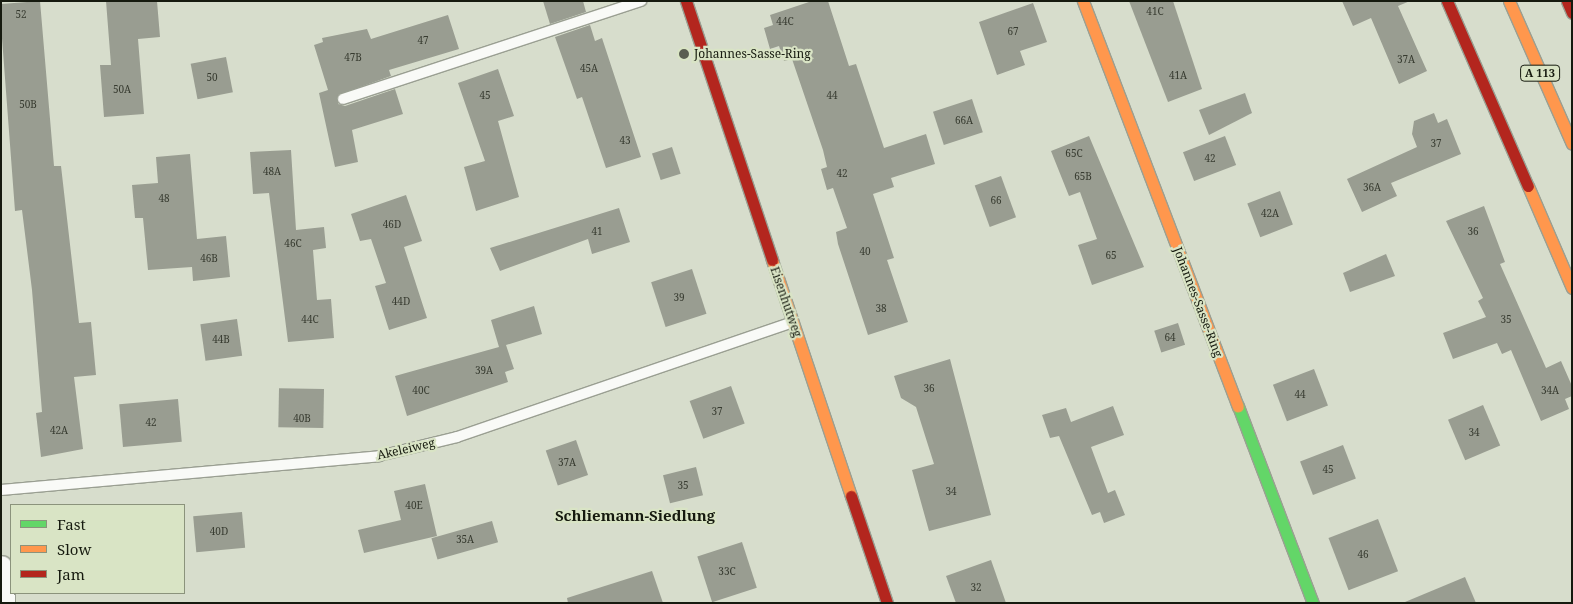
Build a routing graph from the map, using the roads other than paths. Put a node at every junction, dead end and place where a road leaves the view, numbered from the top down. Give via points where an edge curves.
1 (641, 1) edge
2 (686, 1) edge
3 (1083, 1) edge
4 (1447, 1) edge
5 (1508, 1) edge
6 (1567, 1) edge
7 (1572, 13) edge
8 (343, 100) dead end
9 (1572, 144) edge
10 (1572, 288) edge
11 (793, 322) junction
12 (1, 490) edge
13 (1, 566) edge
14 (4, 603) edge
15 (887, 603) edge
16 (1313, 603) edge

1 - 8 lane
2 - 11 main road, Eisenhutweg
3 - 16 main road, Johannes-Sasse-Ring
4 - 10 main road
5 - 9 main road, A 113
6 - 7 main road
11 - 12 lane, Akeleiweg via 457,437 380,456
11 - 15 main road, Eisenhutweg
13 - 14 street

